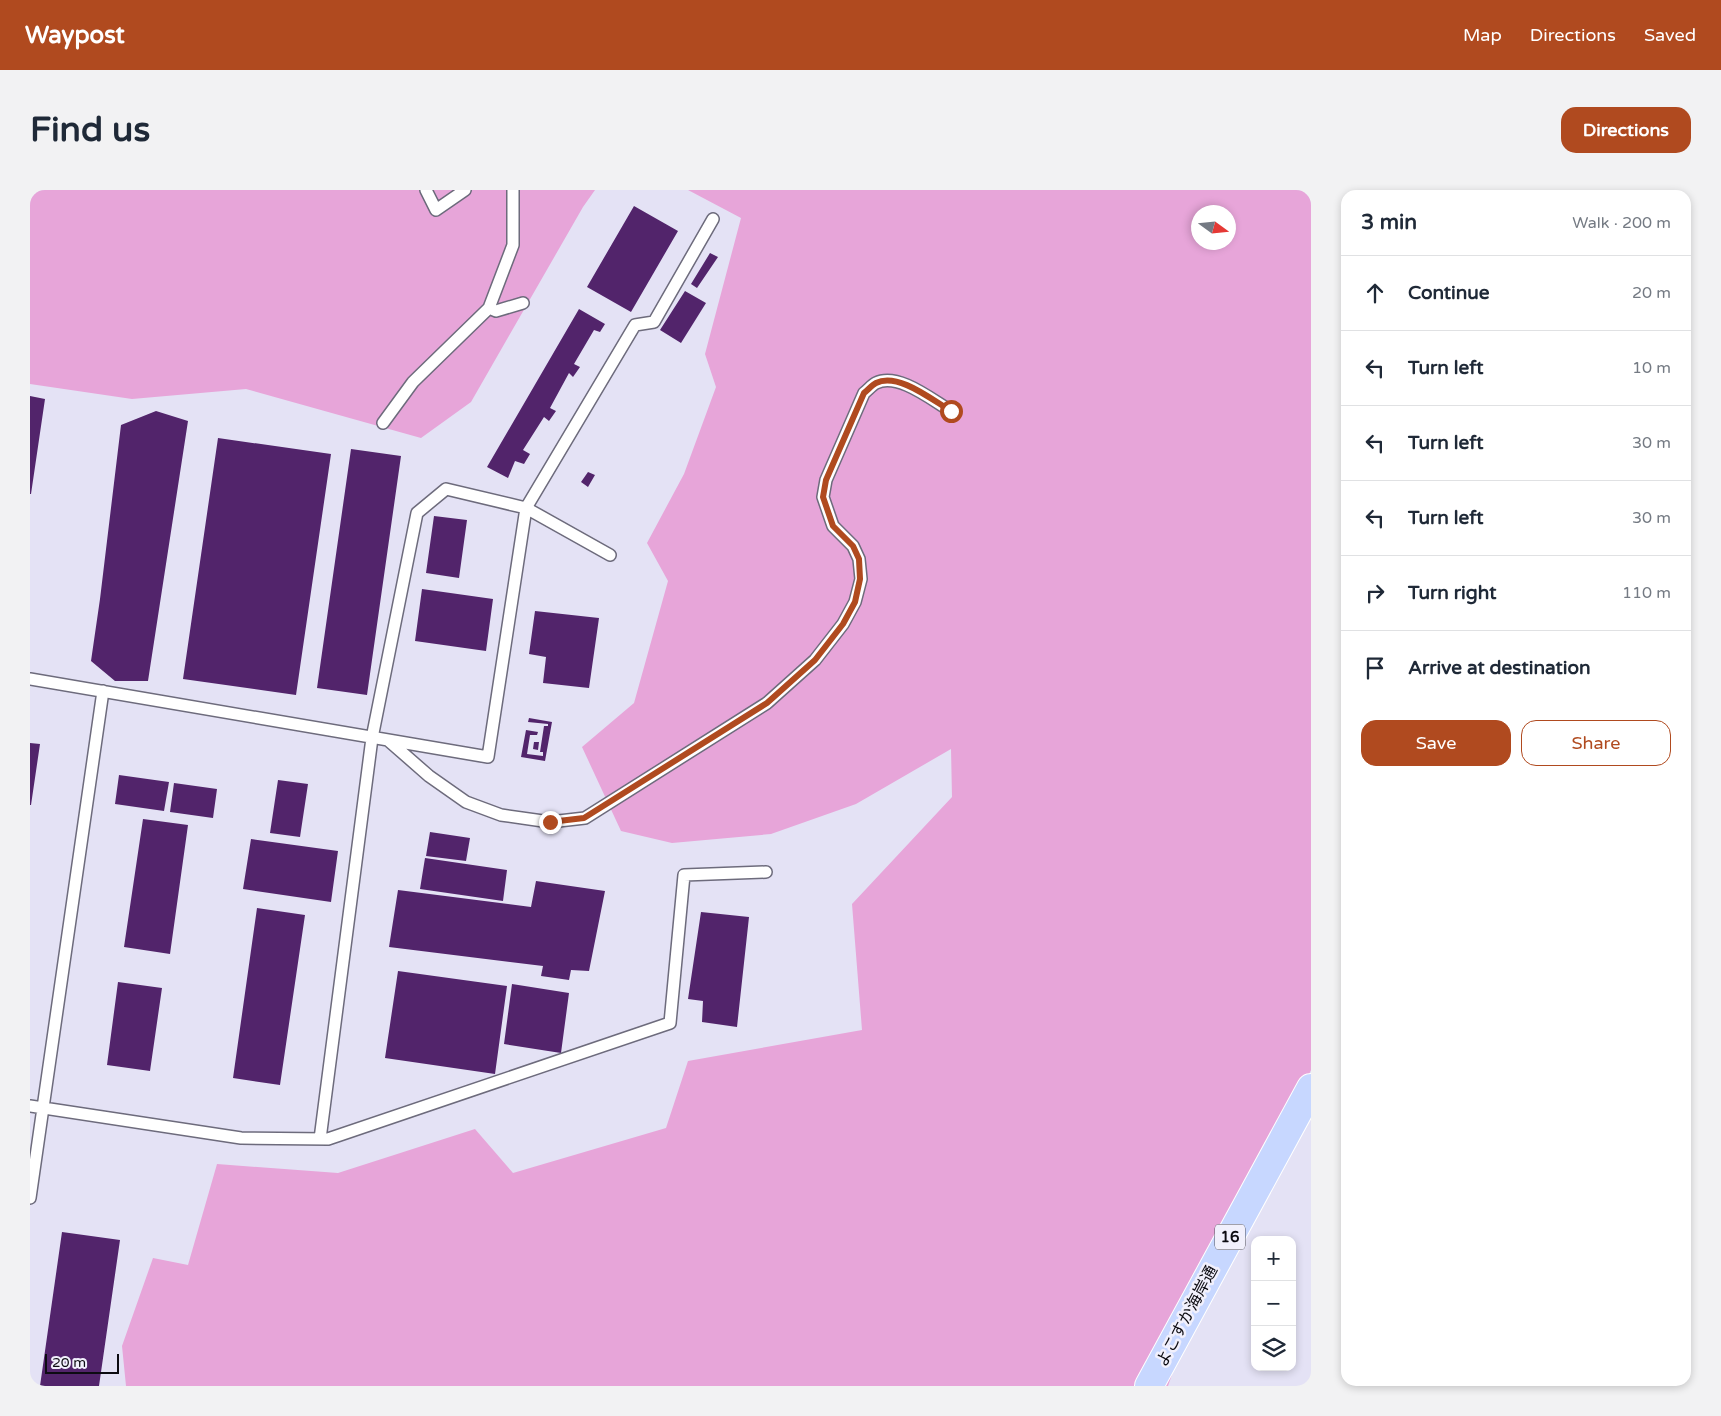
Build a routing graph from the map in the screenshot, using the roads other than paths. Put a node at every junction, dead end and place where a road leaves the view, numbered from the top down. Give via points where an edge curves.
1 (426, 190) edge
2 (465, 190) edge
3 (513, 190) edge
4 (713, 219) dead end
5 (523, 302) dead end
6 (489, 308) junction
7 (951, 411) dead end
8 (384, 423) dead end
9 (526, 508) junction
10 (610, 555) dead end
11 (30, 679) edge
12 (103, 691) junction
13 (372, 738) junction
14 (388, 740) junction
15 (766, 872) dead end
16 (1311, 1088) edge
17 (30, 1106) edge
18 (44, 1108) junction
19 (320, 1139) junction
20 (30, 1198) edge
21 (1149, 1386) edge

1 - 2 lane via 436,210
3 - 6 lane via 513,245
4 - 9 lane via 654,322 635,326
5 - 6 lane via 496,311
6 - 8 lane via 413,382
7 - 14 lane via 901,382 876,383 864,393 826,480 823,497 833,526 853,546 859,559 860,579 855,602 843,624 815,660 767,703 584,818 550,822 501,815 466,802 429,776
9 - 10 lane
9 - 13 lane via 446,489 418,513
9 - 14 lane via 488,757
11 - 12 lane
12 - 13 lane
12 - 18 lane
13 - 14 lane
13 - 19 lane
15 - 19 lane via 684,875 670,1024
16 - 21 highway, よこすか海岸通 / 16
17 - 18 lane
18 - 19 lane via 241,1138
18 - 20 lane

